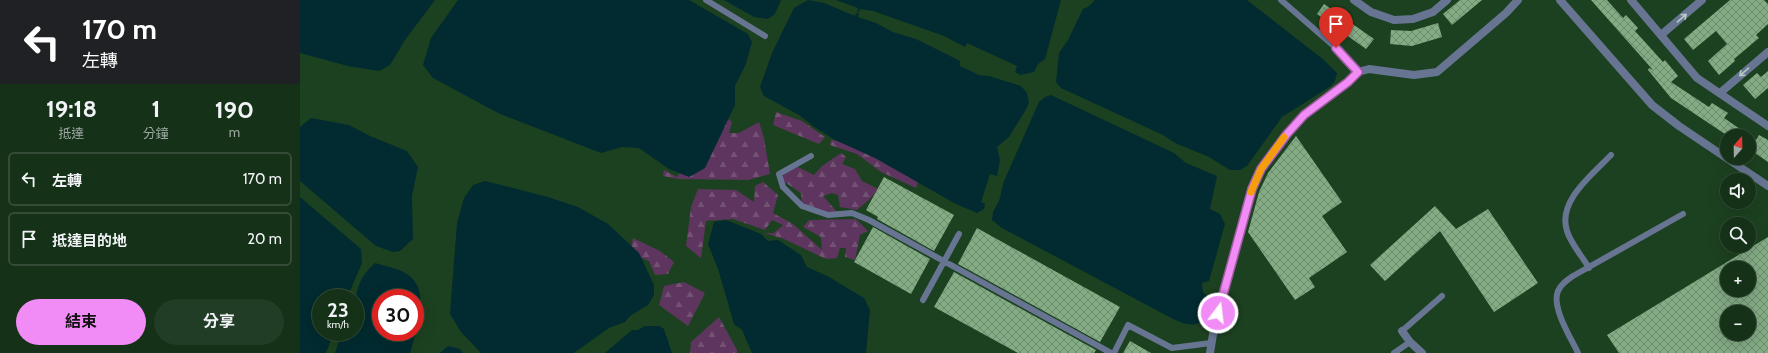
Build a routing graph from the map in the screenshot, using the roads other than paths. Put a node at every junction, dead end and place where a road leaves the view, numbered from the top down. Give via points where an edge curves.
1 (706, 0) edge
2 (1281, 0) edge
3 (1355, 0) edge
4 (1447, 0) edge
5 (1518, 0) edge
6 (1560, 0) edge
7 (1631, 0) edge
8 (1702, 0) edge
9 (1661, 35) junction
10 (765, 36) dead end
11 (1768, 52) edge
12 (1358, 72) junction
13 (1720, 93) junction
14 (1768, 126) edge
15 (1611, 155) dead end
16 (810, 156) dead end
17 (1768, 186) edge
18 (1683, 214) dead end
19 (959, 234) dead end
20 (944, 261) junction
21 (1589, 268) junction
22 (1442, 296) dead end
23 (923, 300) dead end
24 (1402, 331) joint
25 (1410, 342) junction
26 (1211, 343) junction
27 (1172, 350) edge
28 (1112, 353) edge
29 (1210, 353) edge
30 (1394, 353) edge
31 (1422, 353) edge
32 (1578, 353) edge

1 - 10 lane
2 - 12 lane via 1336,48
3 - 4 street via 1370,12 1394,20 1413,19 1433,12
5 - 12 street via 1506,14 1437,72 1414,75 1369,69
6 - 17 street via 1652,105
7 - 9 street
9 -> 8 street
9 - 13 street via 1697,78
11 -> 13 street
12 - 26 street via 1304,115 1261,169 1250,196
13 - 14 street
15 - 21 lane via 1579,188 1570,202 1566,215 1567,230
16 - 20 lane via 779,174 783,187 802,206 828,215 852,213
18 - 21 lane
19 - 20 lane
20 - 23 lane
20 - 28 lane
21 - 32 lane via 1564,283 1557,292 1557,308
22 - 24 lane
24 - 25 street
25 - 30 lane
25 - 31 street
26 - 27 lane
26 - 29 street
27 - 28 lane via 1128,325

